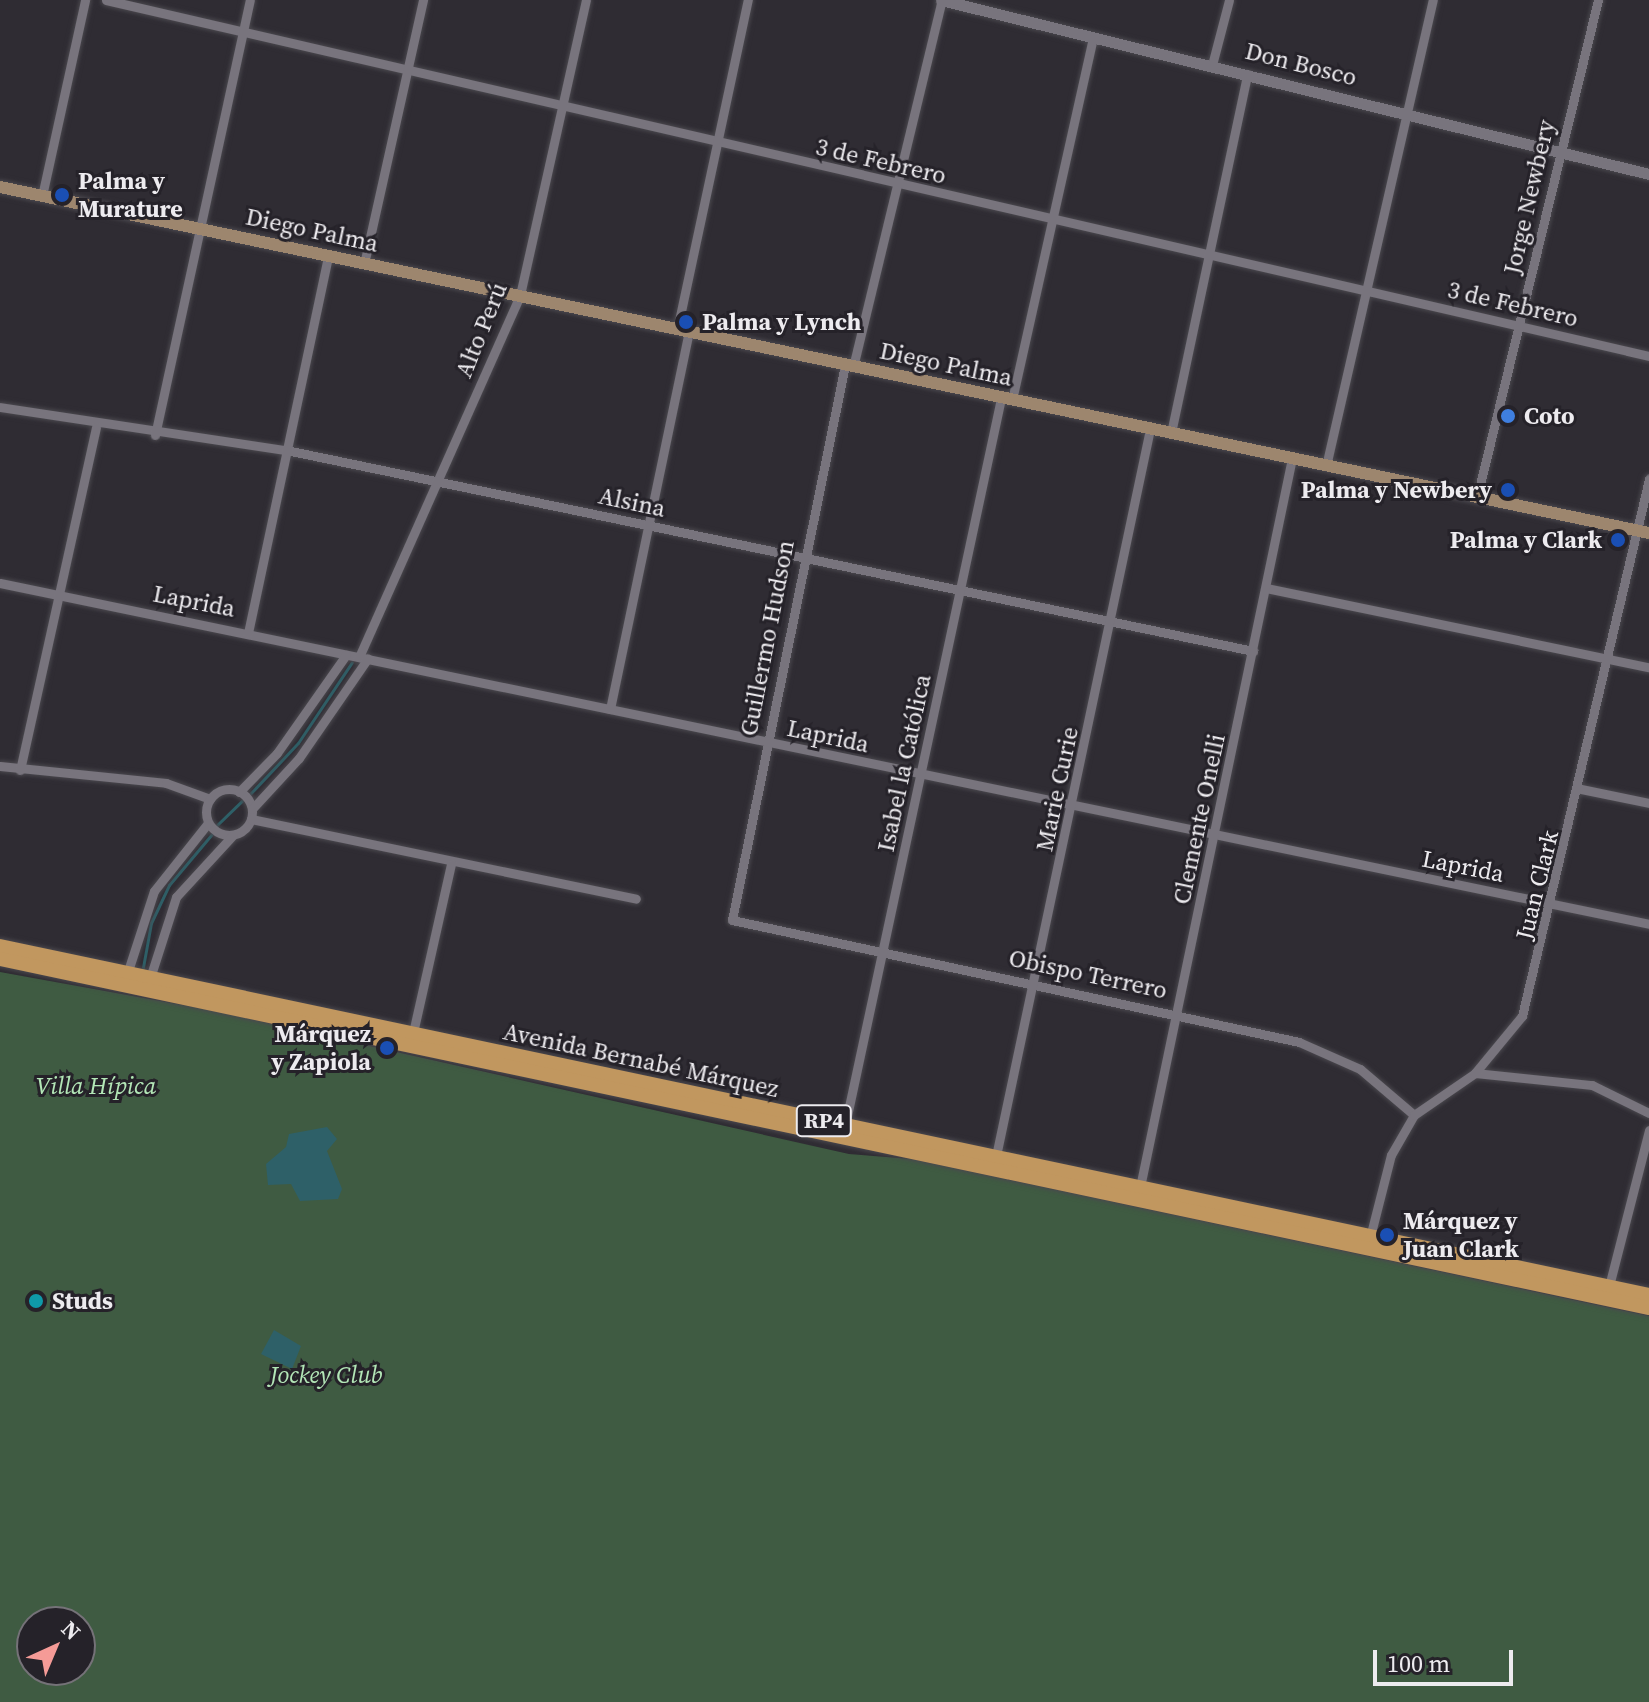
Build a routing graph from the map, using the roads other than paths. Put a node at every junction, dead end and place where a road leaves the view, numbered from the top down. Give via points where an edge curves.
1 (85, 0) edge
2 (106, 0) edge
3 (250, 0) edge
4 (423, 0) edge
5 (586, 0) edge
6 (748, 0) edge
7 (942, 0) edge
8 (1229, 0) edge
9 (1433, 0) edge
10 (1598, 0) edge
11 (970, 3) edge
12 (242, 32) junction
13 (1093, 38) junction
14 (1212, 65) junction
15 (408, 67) junction
16 (1247, 74) junction
17 (563, 103) junction
18 (1405, 113) junction
19 (719, 145) junction
20 (1559, 152) junction
21 (1649, 174) edge
22 (901, 186) junction
23 (0, 187) edge
24 (42, 196) junction
25 (1054, 221) junction
26 (197, 228) junction
27 (1209, 256) junction
28 (328, 257) junction
29 (364, 264) junction
30 (1365, 291) junction
31 (520, 295) junction
32 (1519, 326) junction
33 (683, 331) junction
34 (1649, 356) edge
35 (849, 366) junction
36 (1006, 399) junction
37 (0, 407) edge
38 (96, 427) junction
39 (1150, 429) junction
40 (1171, 433) junction
41 (155, 435) junction
42 (286, 450) junction
43 (1292, 458) junction
44 (1326, 466) junction
45 (1649, 479) edge
46 (439, 482) junction
47 (1477, 497) junction
48 (649, 526) junction
49 (1643, 531) edge
50 (803, 561) junction
51 (0, 583) edge
52 (1266, 588) junction
53 (961, 593) junction
54 (59, 595) junction
55 (1111, 624) junction
56 (248, 633) junction
57 (1253, 651) junction
58 (346, 655) junction
59 (363, 658) junction
60 (1609, 659) junction
61 (1649, 667) edge
62 (610, 709) junction
63 (767, 743) junction
64 (0, 766) edge
65 (20, 770) junction
66 (923, 777) junction
67 (1581, 789) junction
68 (239, 792) junction
69 (210, 799) junction
70 (1649, 803) edge
71 (1074, 808) junction
72 (252, 814) junction
73 (208, 823) junction
74 (233, 835) junction
75 (1216, 837) junction
76 (451, 864) junction
77 (636, 899) dead end
78 (1554, 904) junction
79 (732, 920) joint
80 (1649, 924) edge
81 (0, 946) edge
82 (882, 950) junction
83 (0, 959) edge
84 (127, 974) junction
85 (150, 978) junction
86 (1035, 983) junction
87 (1178, 1014) junction
88 (412, 1040) junction
89 (1475, 1073) junction
90 (1649, 1113) edge
91 (1414, 1115) junction
92 (1649, 1130) edge
93 (844, 1131) junction
94 (996, 1156) junction
95 (1140, 1187) junction
96 (1369, 1242) junction
97 (1609, 1286) junction
98 (1649, 1295) edge
99 (1649, 1308) edge

1 - 24 street
2 - 12 street, 3 de Febrero
3 - 12 street
4 - 15 street
5 - 17 street, Alto Perú
6 - 19 street
7 - 11 street, Don Bosco
7 - 22 street, Guillermo Hudson
8 - 14 street
9 - 18 street
10 - 20 street, Jorge Newbery
11 - 13 street, Don Bosco
12 - 15 street, 3 de Febrero
12 - 26 street
13 - 14 street, Don Bosco
13 - 25 street, Isabel la Católica
14 - 16 street, Don Bosco
15 - 17 street, 3 de Febrero
15 - 29 street
16 - 18 street, Don Bosco
16 - 27 street
17 - 19 street, 3 de Febrero
17 - 31 street, Alto Perú
18 - 20 street, Don Bosco
18 - 30 street
19 - 22 street, 3 de Febrero
19 - 33 street
20 - 21 street, Don Bosco
20 - 32 street, Jorge Newbery
22 - 25 street, 3 de Febrero
22 - 35 street, Guillermo Hudson
23 - 24 main road, Diego Palma
24 - 26 main road, Diego Palma
25 - 27 street, 3 de Febrero
25 - 36 street, Isabel la Católica
26 - 28 main road, Diego Palma
26 - 41 street
27 - 30 street, 3 de Febrero
27 - 40 street
28 - 29 main road, Diego Palma
28 - 42 street
29 - 31 main road, Diego Palma
30 - 32 street, 3 de Febrero
30 - 44 street
31 - 33 main road, Diego Palma
31 - 46 street, Alto Perú
32 - 34 street, 3 de Febrero
32 - 47 street, Jorge Newbery
33 - 35 main road, Diego Palma
33 - 48 street
35 - 36 main road, Diego Palma
35 - 50 street, Guillermo Hudson
36 - 39 main road, Diego Palma
36 - 53 street, Isabel la Católica
37 - 38 street, Alsina
38 - 41 street, Alsina
38 - 54 street
39 - 40 main road, Diego Palma
39 - 55 street, Marie Curie
40 - 43 main road, Diego Palma
41 - 42 street, Alsina
42 - 46 street, Alsina
42 - 56 street
43 - 44 main road, Diego Palma
43 - 52 street, Clemente Onelli
44 - 47 main road, Diego Palma
45 - 49 street, Juan Clark
46 - 48 street, Alsina
46 - 59 street, Alto Perú
47 - 49 main road, Diego Palma
48 - 50 street, Alsina
48 - 62 street
49 - 60 street, Juan Clark
50 - 53 street, Alsina
50 - 63 street, Guillermo Hudson
51 - 54 street, Laprida
52 - 57 street, Clemente Onelli
52 - 60 street
53 - 55 street, Alsina
53 - 66 street, Isabel la Católica
54 - 56 street, Laprida
54 - 65 street
55 - 57 street, Alsina
55 - 71 street, Marie Curie
56 - 58 street, Laprida
57 - 75 street, Clemente Onelli
58 - 59 street, Laprida
58 - 68 street via 277,753
59 - 62 street, Laprida
59 - 72 street, Alto Perú via 299,758
60 - 61 street
60 - 67 street, Juan Clark
62 - 63 street, Laprida
63 - 66 street, Laprida
63 - 79 street, Guillermo Hudson
64 - 65 street
65 - 69 street via 166,783
66 - 71 street, Laprida
66 - 82 street, Isabel la Católica
67 - 70 street
67 - 78 street, Juan Clark
68 - 69 street
68 - 72 street
69 - 73 street
71 - 75 street, Laprida
71 - 86 street, Marie Curie
72 - 74 street
72 - 76 street
73 - 74 street
73 - 84 street via 154,891
74 - 85 street via 176,897
75 - 78 street, Laprida
75 - 87 street, Clemente Onelli
76 - 77 street
76 - 88 street
78 - 80 street, Laprida
78 - 89 street, Juan Clark via 1522,1016
79 - 82 street, Obispo Terrero
81 - 84 main road, Avenida Bernabé Márquez / RP4
82 - 86 street, Obispo Terrero
82 - 93 street, Isabel la Católica
83 - 88 main road, Avenida Bernabé Márquez / RP4
84 - 85 main road, Avenida Bernabé Márquez / RP4
85 - 88 main road, Avenida Bernabé Márquez / RP4
86 - 87 street, Obispo Terrero
86 - 94 street, Marie Curie
87 - 91 street, Obispo Terrero via 1337,1056
87 - 95 street, Clemente Onelli
88 - 93 main road, Avenida Bernabé Márquez / RP4
89 - 90 street via 1592,1085
89 - 91 street, Juan Clark
91 - 96 street, Juan Clark via 1391,1155
92 - 97 street
93 - 94 main road, Avenida Bernabé Márquez / RP4
93 - 96 main road, Avenida Bernabé Márquez / RP4
94 - 95 main road, Avenida Bernabé Márquez / RP4
95 - 96 main road, Avenida Bernabé Márquez / RP4
96 - 97 main road, Avenida Bernabé Márquez / RP4
96 - 99 main road, Avenida Bernabé Márquez / RP4
97 - 98 main road, Avenida Bernabé Márquez / RP4

